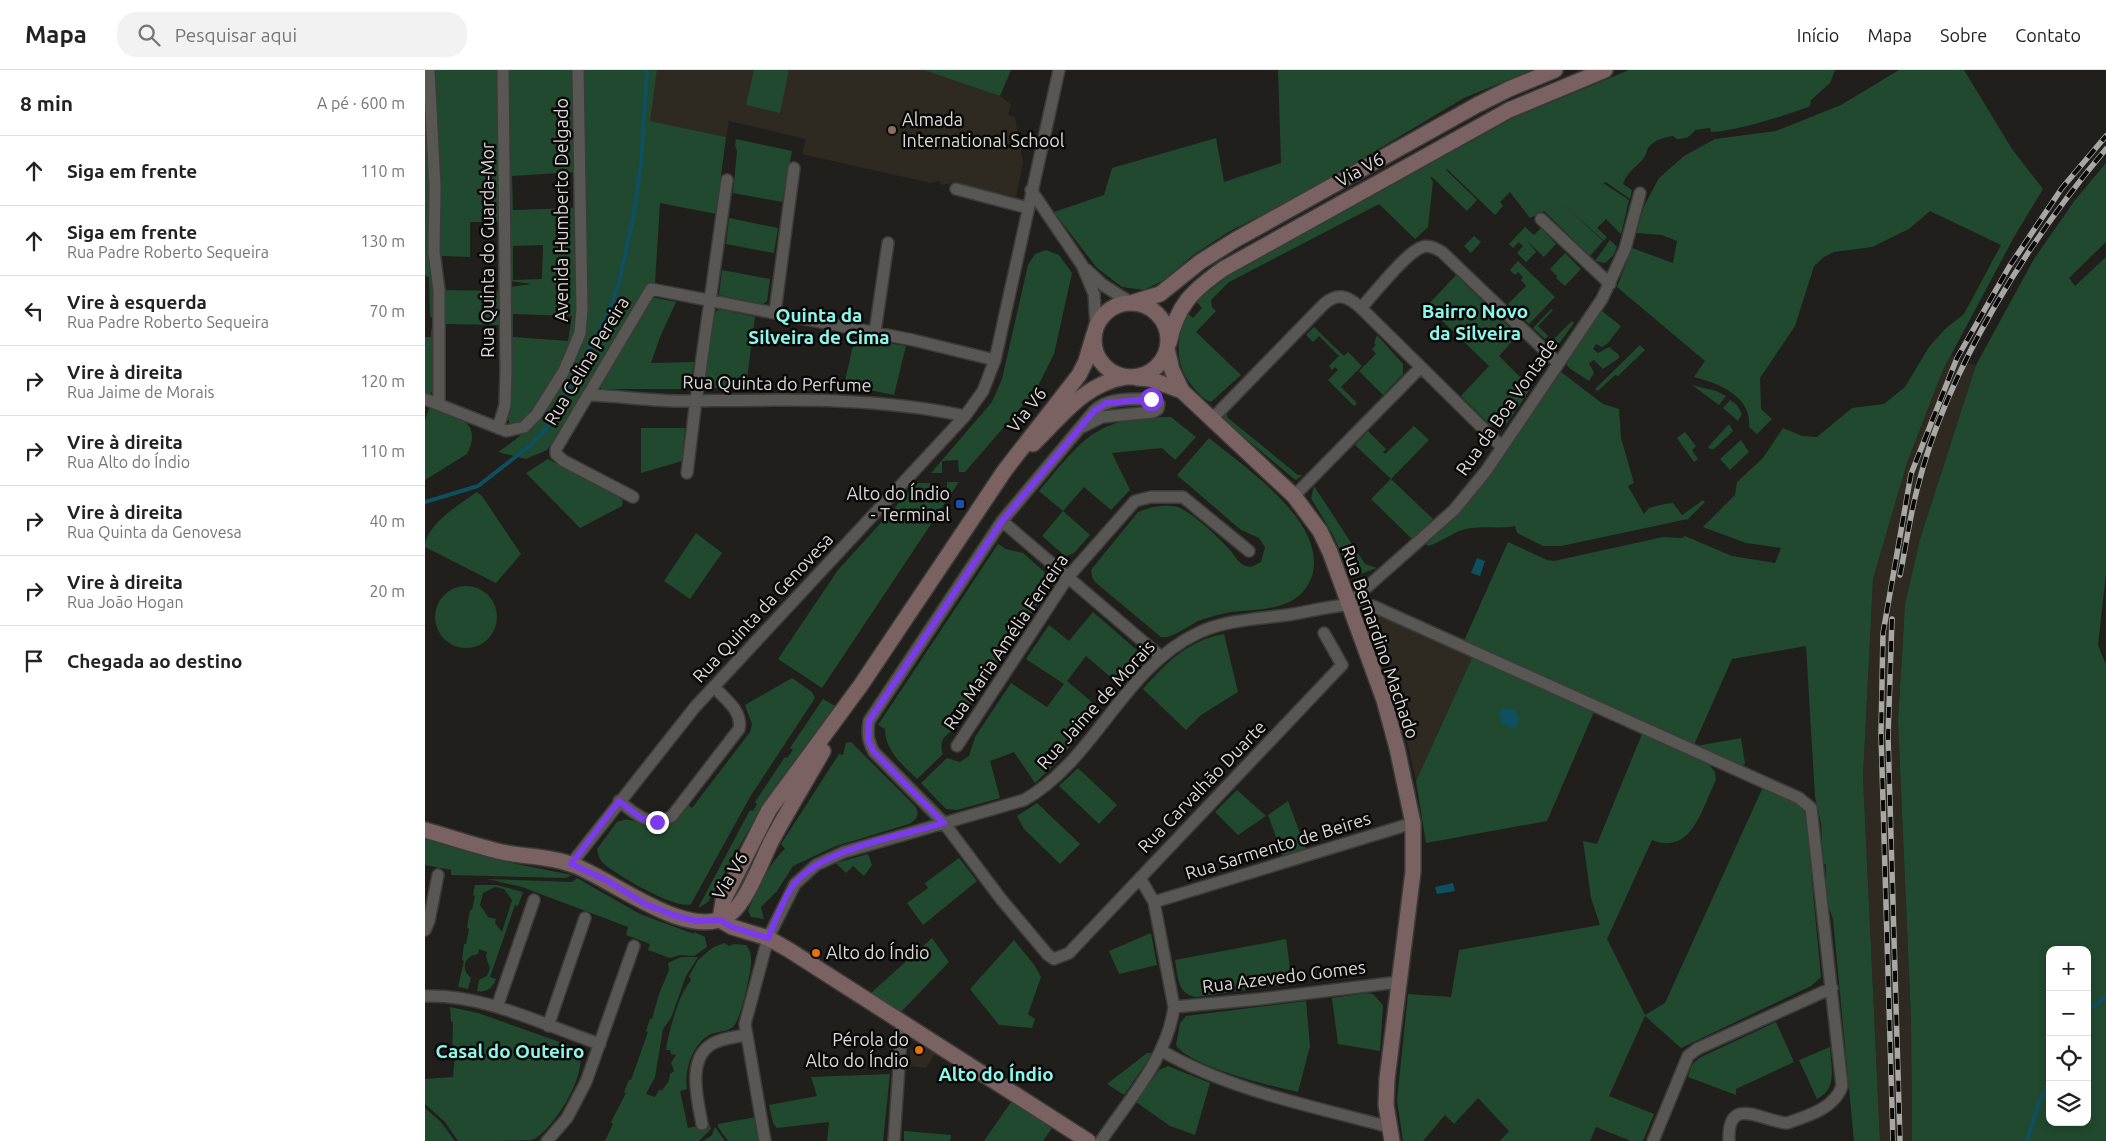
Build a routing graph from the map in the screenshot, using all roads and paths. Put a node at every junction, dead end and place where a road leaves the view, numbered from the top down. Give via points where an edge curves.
1 (429, 70) edge
2 (503, 70) edge
3 (578, 70) edge
4 (1059, 70) edge
5 (1555, 70) edge
6 (1605, 70) edge
7 (795, 168) dead end
8 (727, 180) dead end
9 (956, 189) dead end
10 (1031, 190) junction
11 (1640, 193) dead end
12 (1028, 208) junction
13 (1541, 219) dead end
14 (888, 243) dead end
15 (1082, 265) junction
16 (1610, 284) junction
17 (709, 301) junction
18 (1132, 302) junction
19 (1361, 308) junction
20 (775, 312) junction
21 (1095, 330) junction
22 (875, 332) junction
23 (1168, 346) junction
24 (995, 360) junction
25 (1558, 363) junction
26 (1421, 368) junction
27 (1130, 377) junction
28 (1182, 391) junction
29 (588, 395) junction
30 (425, 399) edge
31 (696, 400) junction
32 (1109, 402) junction
33 (439, 404) junction
34 (965, 416) junction
35 (1113, 416) junction
36 (1211, 420) junction
37 (1082, 427) junction
38 (498, 428) junction
39 (1502, 447) junction
40 (687, 473) dead end
41 (999, 480) junction
42 (633, 496) dead end
43 (1294, 496) junction
44 (1002, 521) junction
45 (1249, 551) dead end
46 (1069, 577) junction
47 (1349, 604) junction
48 (1324, 633) dead end
49 (1161, 656) junction
50 (714, 687) junction
51 (957, 746) dead end
52 (619, 801) junction
53 (944, 823) junction
54 (1413, 823) junction
55 (425, 830) edge
56 (571, 864) junction
57 (438, 875) dead end
58 (1140, 878) junction
59 (533, 900) dead end
60 (1154, 902) junction
61 (585, 918) dead end
62 (720, 920) junction
63 (425, 930) edge
64 (768, 938) junction
65 (634, 946) dead end
66 (1399, 982) junction
67 (1833, 988) junction
68 (425, 996) edge
69 (1174, 1007) junction
70 (497, 1008) junction
71 (902, 1022) junction
72 (548, 1026) junction
73 (746, 1035) junction
74 (600, 1044) junction
75 (1162, 1051) junction
76 (702, 1124) dead end
77 (1390, 1134) edge
78 (547, 1141) edge
79 (765, 1141) edge
80 (894, 1141) edge
81 (1088, 1141) edge
82 (1101, 1141) edge
83 (1653, 1141) edge
84 (1729, 1141) edge

1 - 33 street via 435,188 434,252 439,290
2 - 38 street, Rua Quinta do Guarda-Mor via 506,371 505,405
3 - 38 street, Avenida Humberto Delgado via 580,333 564,371 536,415 524,427 506,431
4 - 10 street, Rua Quinta da Genovesa
5 - 18 main road, Via V6 via 1477,105 1235,240 1200,262 1160,294
6 - 23 main road, Via V6 via 1500,115 1223,269 1183,304 1174,321
7 - 20 street
8 - 17 street
9 - 12 street
10 - 12 street, Rua Quinta da Genovesa
10 - 15 street
11 - 16 street, Rua da Boa Vontade via 1625,249
12 - 24 street, Rua Quinta da Genovesa
13 - 16 street
14 - 22 street
15 - 18 street via 1103,285
15 - 21 street via 1094,294
16 - 25 street, Rua da Boa Vontade
17 - 20 street
17 - 29 street, Rua Celina Pereira via 651,289
17 - 31 street
18 - 21 main road via 1109,310
18 - 23 main road via 1158,314 1165,326
19 - 25 street via 1419,249 1435,247
19 - 26 street
19 - 36 street via 1346,297 1331,298
20 - 22 street
21 - 27 main road via 1095,349 1099,360 1113,373
21 - 41 main road, Via V6 via 1079,375
22 - 24 street
23 - 27 main road via 1163,360 1155,368 1146,374
23 - 28 main road, Rua Bernardino Machado via 1172,370
24 - 34 street, Rua Quinta da Genovesa via 983,391
25 - 39 street, Rua da Boa Vontade
26 - 39 street
26 - 43 street
27 - 28 main road, Rua Bernardino Machado via 1150,379
27 - 41 main road, Via V6 via 1100,384 1085,394
28 - 36 main road, Rua Bernardino Machado
29 - 31 street, Rua Quinta do Perfume
29 - 42 street, Rua Celina Pereira via 557,445 557,454 564,461
30 - 33 street
31 - 34 street, Rua Quinta do Perfume via 887,404
31 - 40 street
32 - 35 street via 1105,412
32 - 35 street via 1151,399 1159,404 1153,412
32 - 37 street via 1097,408
33 - 38 street
34 - 50 street, Rua Quinta da Genovesa
35 - 37 street via 1097,418
36 - 43 main road, Rua Bernardino Machado
37 - 44 street
39 - 47 street, Rua da Boa Vontade via 1454,510
41 - 62 main road, Via V6 via 861,685 763,821 723,901
43 - 47 main road, Rua Bernardino Machado via 1319,531
44 - 46 street
44 - 53 street via 869,721 868,740 874,752
45 - 46 street, Rua Maria Amélia Ferreira via 1183,497 1142,498 1128,507
46 - 49 street
46 - 51 street, Rua Maria Amélia Ferreira
47 - 49 street, Rua Jaime de Morais via 1216,626 1197,633
47 - 54 main road, Rua Bernardino Machado via 1383,700
47 - 67 street via 1373,606 1807,802 1814,814
48 - 58 street, Rua Carvalhão Duarte via 1342,665
49 - 53 street, Rua Jaime de Morais via 1049,784 1024,800
50 - 52 street, Rua Quinta da Genovesa
50 - 52 street via 735,709 739,716 739,729 672,816 649,821
52 - 56 street, Rua Quinta da Genovesa
53 - 58 street, Rua Carvalhão Duarte via 1001,899 1054,959 1069,953
53 - 64 street, Rua Jaime de Morais via 844,852 816,864 795,884
54 - 60 street, Rua Sarmento de Beires
54 - 66 main road, Rua Bernardino Machado via 1413,872
55 - 56 main road via 500,852
56 - 62 main road via 606,880 645,904 673,915 696,921
57 - 63 street
58 - 60 street
59 - 70 street
60 - 69 street
61 - 72 street
62 - 64 main road
64 - 71 main road
64 - 73 street, Rua Jaime de Morais via 747,1014
65 - 74 street
66 - 69 street, Rua Azevedo Gomes
66 - 77 main road, Rua Bernardino Machado via 1387,1079
67 - 83 street via 1697,1049 1688,1056
67 - 84 street via 1842,1086 1839,1096 1825,1107 1787,1123 1759,1114 1741,1113 1730,1126
68 - 70 street via 455,996
69 - 75 street
70 - 72 street
71 - 80 street
71 - 81 main road
72 - 74 street
73 - 76 street via 712,1044 704,1052 695,1078
73 - 79 street, Rua Jaime de Morais
74 - 78 street via 574,1107
75 - 77 street via 1198,1069 1254,1090
75 - 82 street

